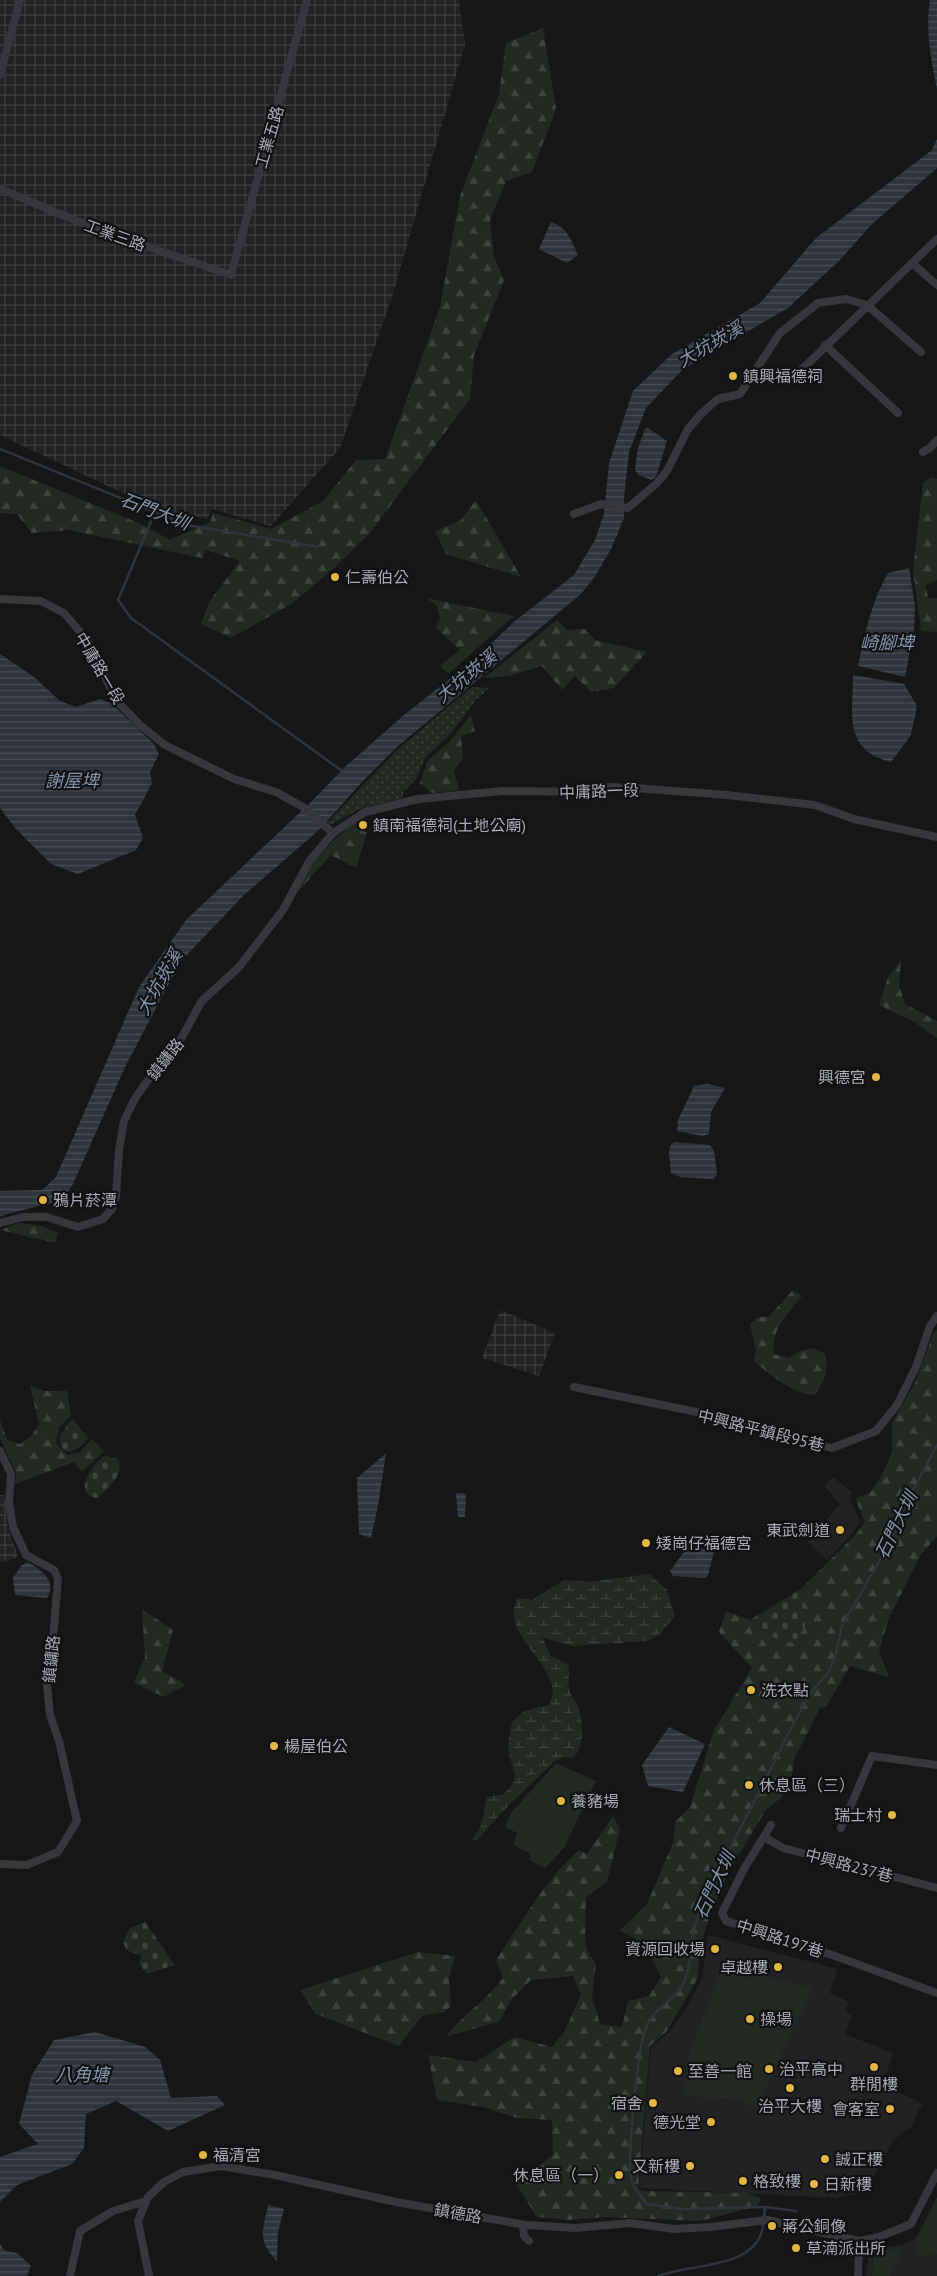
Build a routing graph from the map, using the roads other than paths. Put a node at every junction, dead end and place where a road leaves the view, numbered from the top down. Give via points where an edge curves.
1 (20, 0) edge
2 (307, 0) edge
3 (0, 76) edge
4 (0, 189) edge
5 (937, 239) edge
6 (912, 263) junction
7 (231, 275) joint
8 (937, 285) edge
9 (867, 305) junction
10 (826, 345) junction
11 (921, 352) dead end
12 (792, 379) dead end
13 (898, 413) dead end
14 (937, 440) edge
15 (922, 452) dead end
16 (574, 514) dead end
17 (0, 599) edge
18 (333, 833) junction
19 (937, 837) edge
20 (0, 1223) edge
21 (937, 1316) edge
22 (574, 1387) dead end
23 (0, 1451) edge
24 (937, 1765) edge
25 (771, 1825) dead end
26 (841, 1828) dead end
27 (764, 1837) junction
28 (0, 1864) edge
29 (937, 1888) edge
30 (937, 1993) edge
31 (937, 2173) edge
32 (146, 2200) junction
33 (523, 2225) junction
34 (529, 2241) dead end
35 (859, 2241) junction
36 (70, 2276) edge
37 (149, 2276) edge
38 (858, 2276) edge

1 - 3 street
2 - 7 street, 工業五路
4 - 7 street, 工業三路 via 96,229
5 - 6 street
6 - 8 street
6 - 9 street
9 - 10 street
9 - 11 street
9 - 16 street via 846,299 818,303 780,333 740,394 718,398 688,429 667,471 657,483 628,508 602,504
10 - 12 street
10 - 13 street
14 - 15 street
17 - 18 street, 中庸路一段 via 41,601 64,613 88,641 116,700 140,726 165,745 234,779 276,792 303,807
18 - 19 street, 中庸路一段 via 364,812 418,799 502,791 590,792 610,787 815,805 854,819
18 - 20 street, 鎮鏞路 via 310,860 282,910 244,960 201,1002 181,1039 134,1100 124,1121 112,1209 103,1219 78,1227 47,1217 23,1217
21 - 22 street, 中興路平鎮段95巷 via 897,1405 876,1431 832,1448 731,1419
23 - 28 street, 鎮鏞路 via 11,1474 9,1503 13,1527 26,1555 54,1570 58,1579 52,1650 46,1676 50,1714 77,1821 58,1852 27,1865
24 - 26 street via 872,1756
25 - 27 street, 中興路197巷
27 - 29 street, 中興路237巷 via 783,1848
27 - 30 street, 中興路197巷 via 722,1913 726,1921
31 - 35 street via 911,2224
32 - 33 street, 鎮德路 via 164,2182 183,2172 221,2166
32 - 36 street via 113,2211 80,2231
32 - 37 street, 鎮德路 via 138,2221
33 - 34 street via 524,2236
33 - 35 street, 鎮德路 via 574,2228 630,2223 674,2229 710,2228 763,2220
35 - 38 street

